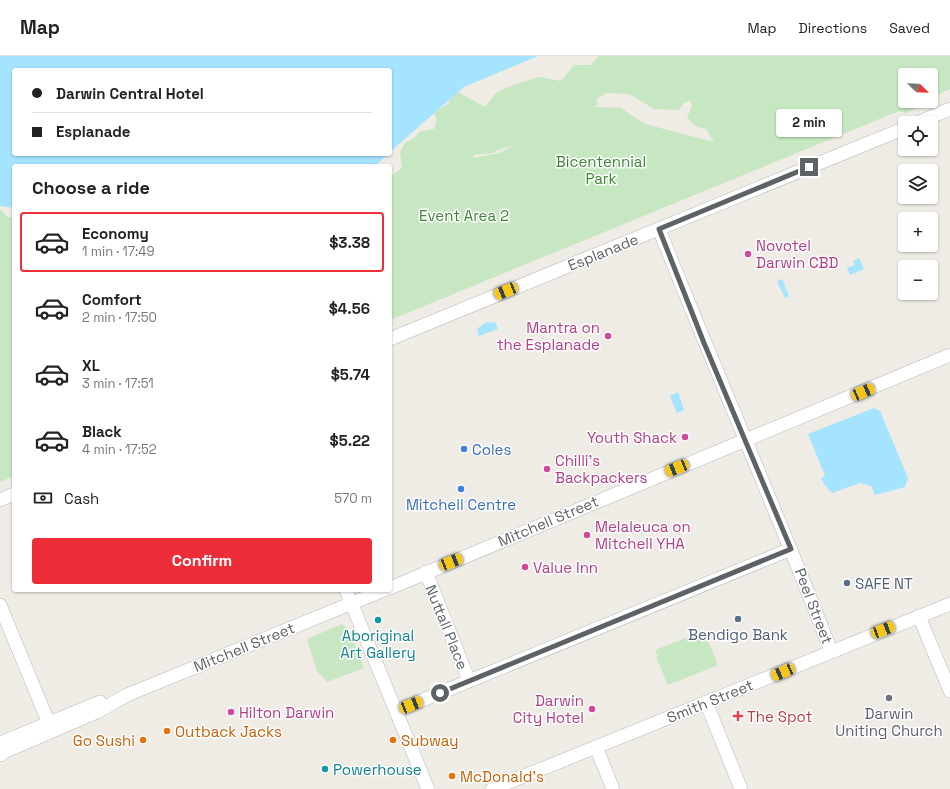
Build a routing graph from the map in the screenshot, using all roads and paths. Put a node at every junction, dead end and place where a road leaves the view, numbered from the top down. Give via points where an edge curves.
1 (950, 109) edge
2 (934, 116) edge
3 (898, 131) edge
4 (659, 229) junction
5 (392, 338) edge
6 (950, 355) edge
7 (746, 440) junction
8 (12, 495) edge
9 (0, 500) edge
10 (791, 549) junction
11 (426, 572) junction
12 (392, 587) edge
13 (347, 592) edge
14 (379, 592) edge
15 (352, 603) junction
16 (950, 604) edge
17 (0, 605) edge
18 (919, 616) junction
19 (831, 651) junction
20 (469, 681) junction
21 (950, 691) edge
22 (706, 702) junction
23 (396, 710) junction
24 (50, 727) junction
25 (0, 743) edge
26 (596, 747) junction
27 (0, 755) edge
28 (428, 789) edge
29 (492, 789) edge
30 (613, 789) edge
31 (741, 789) edge

1 - 2 street
3 - 4 street, Esplanade
4 - 5 street, Esplanade
4 - 7 street, Peel Street
6 - 7 street, Mitchell Street
7 - 10 street, Peel Street
7 - 11 street, Mitchell Street
8 - 9 street
10 - 19 street, Peel Street
10 - 20 street
11 - 12 street, Mitchell Street
11 - 20 street, Nuttall Place
13 - 15 street
14 - 15 street, Mitchell Street
15 - 23 street
15 - 24 street, Mitchell Street via 126,695 86,707
16 - 18 street, Smith Street
17 - 24 street
18 - 19 street, Smith Street
18 - 21 street
19 - 22 street, Smith Street
20 - 23 street
22 - 26 street, Smith Street
22 - 31 street
23 - 28 street
24 - 25 street, Mitchell Street
24 - 27 street, Mitchell Street
26 - 29 street, Smith Street
26 - 30 street

